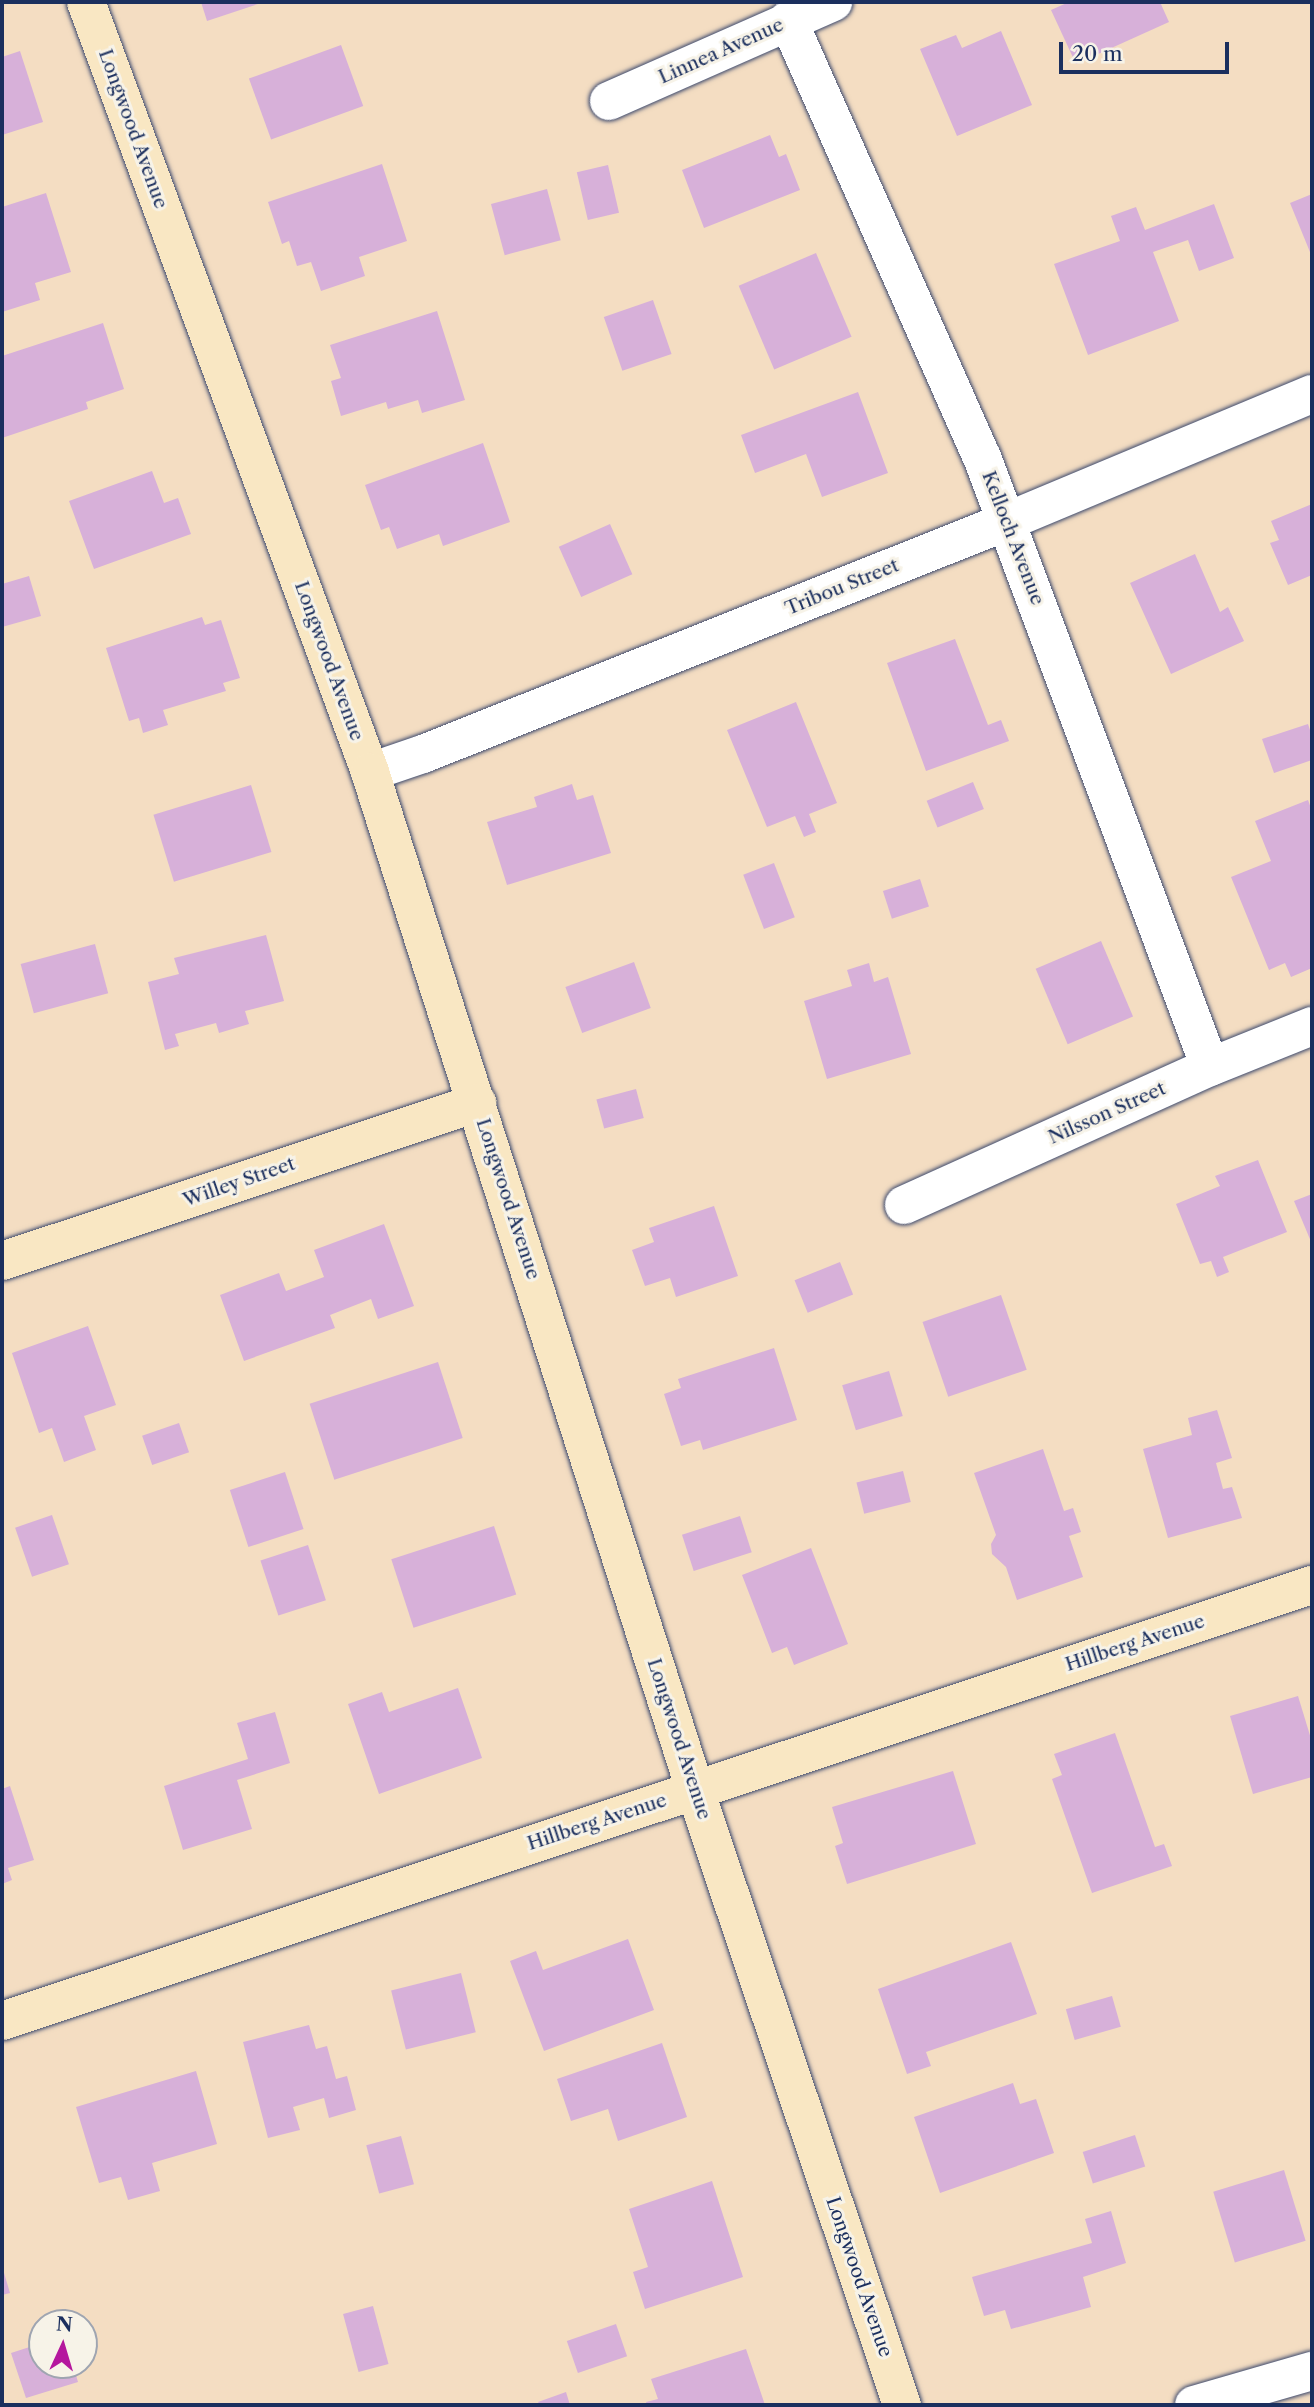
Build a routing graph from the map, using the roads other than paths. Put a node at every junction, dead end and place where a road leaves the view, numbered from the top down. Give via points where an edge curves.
1 (86, 2) edge
2 (833, 2) edge
3 (788, 20) junction
4 (609, 102) dead end
5 (1312, 394) edge
6 (1007, 521) junction
7 (370, 772) junction
8 (1312, 1026) edge
9 (1210, 1067) junction
10 (477, 1103) junction
11 (904, 1205) dead end
12 (2, 1261) edge
13 (1312, 1585) edge
14 (695, 1790) junction
15 (2, 2021) edge
16 (1312, 2371) edge
17 (902, 2405) edge
18 (1194, 2405) edge

1 - 7 street, Longwood Avenue
2 - 3 street, Linnea Avenue
3 - 4 street, Linnea Avenue
3 - 6 street, Kelloch Avenue
5 - 6 street, Tribou Street
6 - 7 street, Tribou Street
6 - 9 street, Kelloch Avenue
7 - 10 street, Longwood Avenue
8 - 9 street, Nilsson Street
9 - 11 street, Nilsson Street
10 - 12 street, Willey Street
10 - 14 street, Longwood Avenue
13 - 14 street, Hillberg Avenue
14 - 15 street, Hillberg Avenue
14 - 17 street, Longwood Avenue
16 - 18 street

